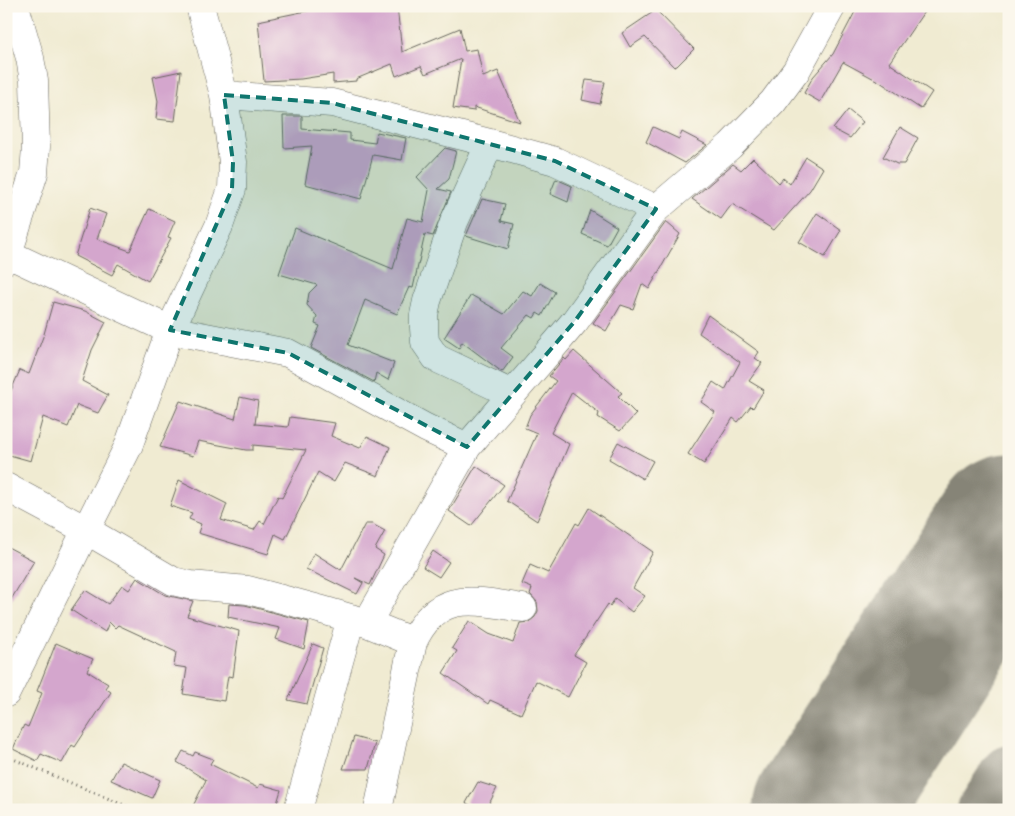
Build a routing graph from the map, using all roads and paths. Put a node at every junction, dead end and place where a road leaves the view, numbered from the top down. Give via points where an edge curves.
1 (14, 6) edge
2 (200, 6) edge
3 (832, 6) edge
4 (224, 95) junction
5 (490, 143) junction
6 (656, 209) junction
7 (7, 256) edge
8 (170, 330) junction
9 (512, 394) junction
10 (467, 447) junction
11 (6, 487) edge
12 (86, 530) junction
13 (523, 608) dead end
14 (359, 621) junction
15 (413, 642) junction
16 (6, 693) edge
17 (6, 756) edge
18 (136, 810) edge
19 (298, 810) edge
20 (378, 810) edge

1 - 7 street via 34,82 36,147 34,173
2 - 4 street
3 - 6 street via 796,71 773,102 730,146
4 - 5 street via 332,103
4 - 8 street via 233,162 232,189 219,226
5 - 6 street via 554,161
5 - 9 street via 454,222 427,301 424,328 426,342 436,358
6 - 9 street via 575,321
7 - 8 street
8 - 10 street via 288,353
8 - 12 street via 128,447
9 - 10 street
10 - 14 street
11 - 12 street
12 - 14 street via 173,581 248,590
12 - 16 street
13 - 15 street via 470,600 452,603 422,623
14 - 15 street
14 - 19 street
15 - 20 street
17 - 18 path

